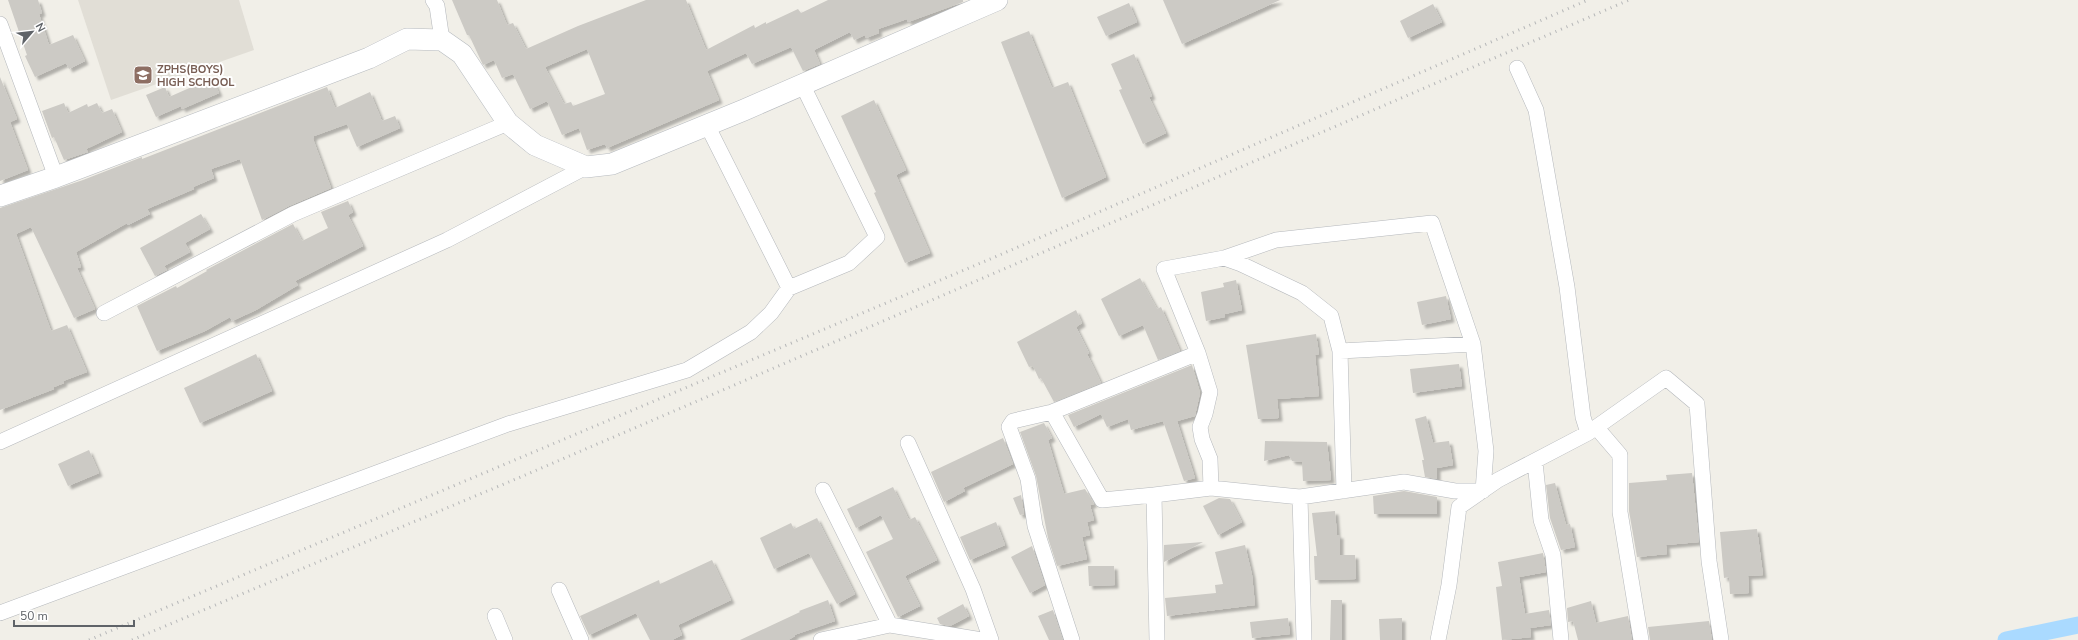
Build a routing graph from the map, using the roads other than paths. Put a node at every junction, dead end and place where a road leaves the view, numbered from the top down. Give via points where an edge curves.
1 (440, 2) edge
2 (988, 2) edge
3 (0, 24) edge
4 (442, 40) junction
5 (1517, 68) dead end
6 (802, 84) junction
7 (508, 123) junction
8 (707, 125) junction
9 (586, 166) junction
10 (56, 177) junction
11 (0, 196) edge
12 (1224, 258) junction
13 (789, 288) junction
14 (104, 313) dead end
15 (1473, 344) junction
16 (1340, 351) junction
17 (1198, 353) junction
18 (1052, 412) junction
19 (1592, 430) junction
20 (0, 442) edge
21 (908, 443) dead end
22 (1535, 462) junction
23 (1211, 488) junction
24 (822, 490) dead end
25 (1344, 490) junction
26 (1483, 491) junction
27 (1154, 495) junction
28 (1300, 496) junction
29 (559, 590) dead end
30 (0, 613) edge
31 (495, 616) dead end
32 (890, 625) junction
33 (505, 640) edge
34 (581, 640) edge
35 (821, 640) edge
36 (982, 640) edge
37 (991, 640) edge
38 (1072, 640) edge
39 (1157, 640) edge
40 (1304, 640) edge
41 (1438, 640) edge
42 (1561, 640) edge
43 (1641, 640) edge
44 (1721, 640) edge

1 - 4 street
2 - 6 main road
3 - 10 street
4 - 7 main road via 462,54
4 - 10 main road via 407,40
5 - 19 street via 1536,110 1567,287 1582,417
6 - 8 main road
6 - 13 street via 877,237 848,263
7 - 9 main road via 535,145
7 - 14 street via 293,214
8 - 9 main road via 612,164
8 - 13 street
9 - 20 street via 447,240
10 - 11 main road
12 - 15 street via 1276,240 1432,223
12 - 16 street via 1302,293 1331,316
12 - 17 street via 1164,269
13 - 30 street via 771,313 751,332 687,370 508,424
15 - 16 street
15 - 26 street via 1486,451
16 - 25 street
17 - 18 street
17 - 23 street via 1210,392 1200,427 1210,459
18 - 27 street via 1102,500
18 - 38 street via 1013,421 1009,427 1028,479 1035,526
19 - 22 street
19 - 43 street via 1620,455 1620,512
19 - 44 street via 1666,378 1696,404 1709,561
21 - 37 street via 973,589
22 - 26 street via 1498,480
22 - 42 street via 1541,520 1552,555
23 - 27 street
23 - 28 street
24 - 32 street
25 - 26 street via 1404,482 1456,491
25 - 28 street
26 - 41 street via 1459,507 1449,585
27 - 39 street
28 - 40 street
29 - 34 street
31 - 33 street
32 - 35 street
32 - 36 street

